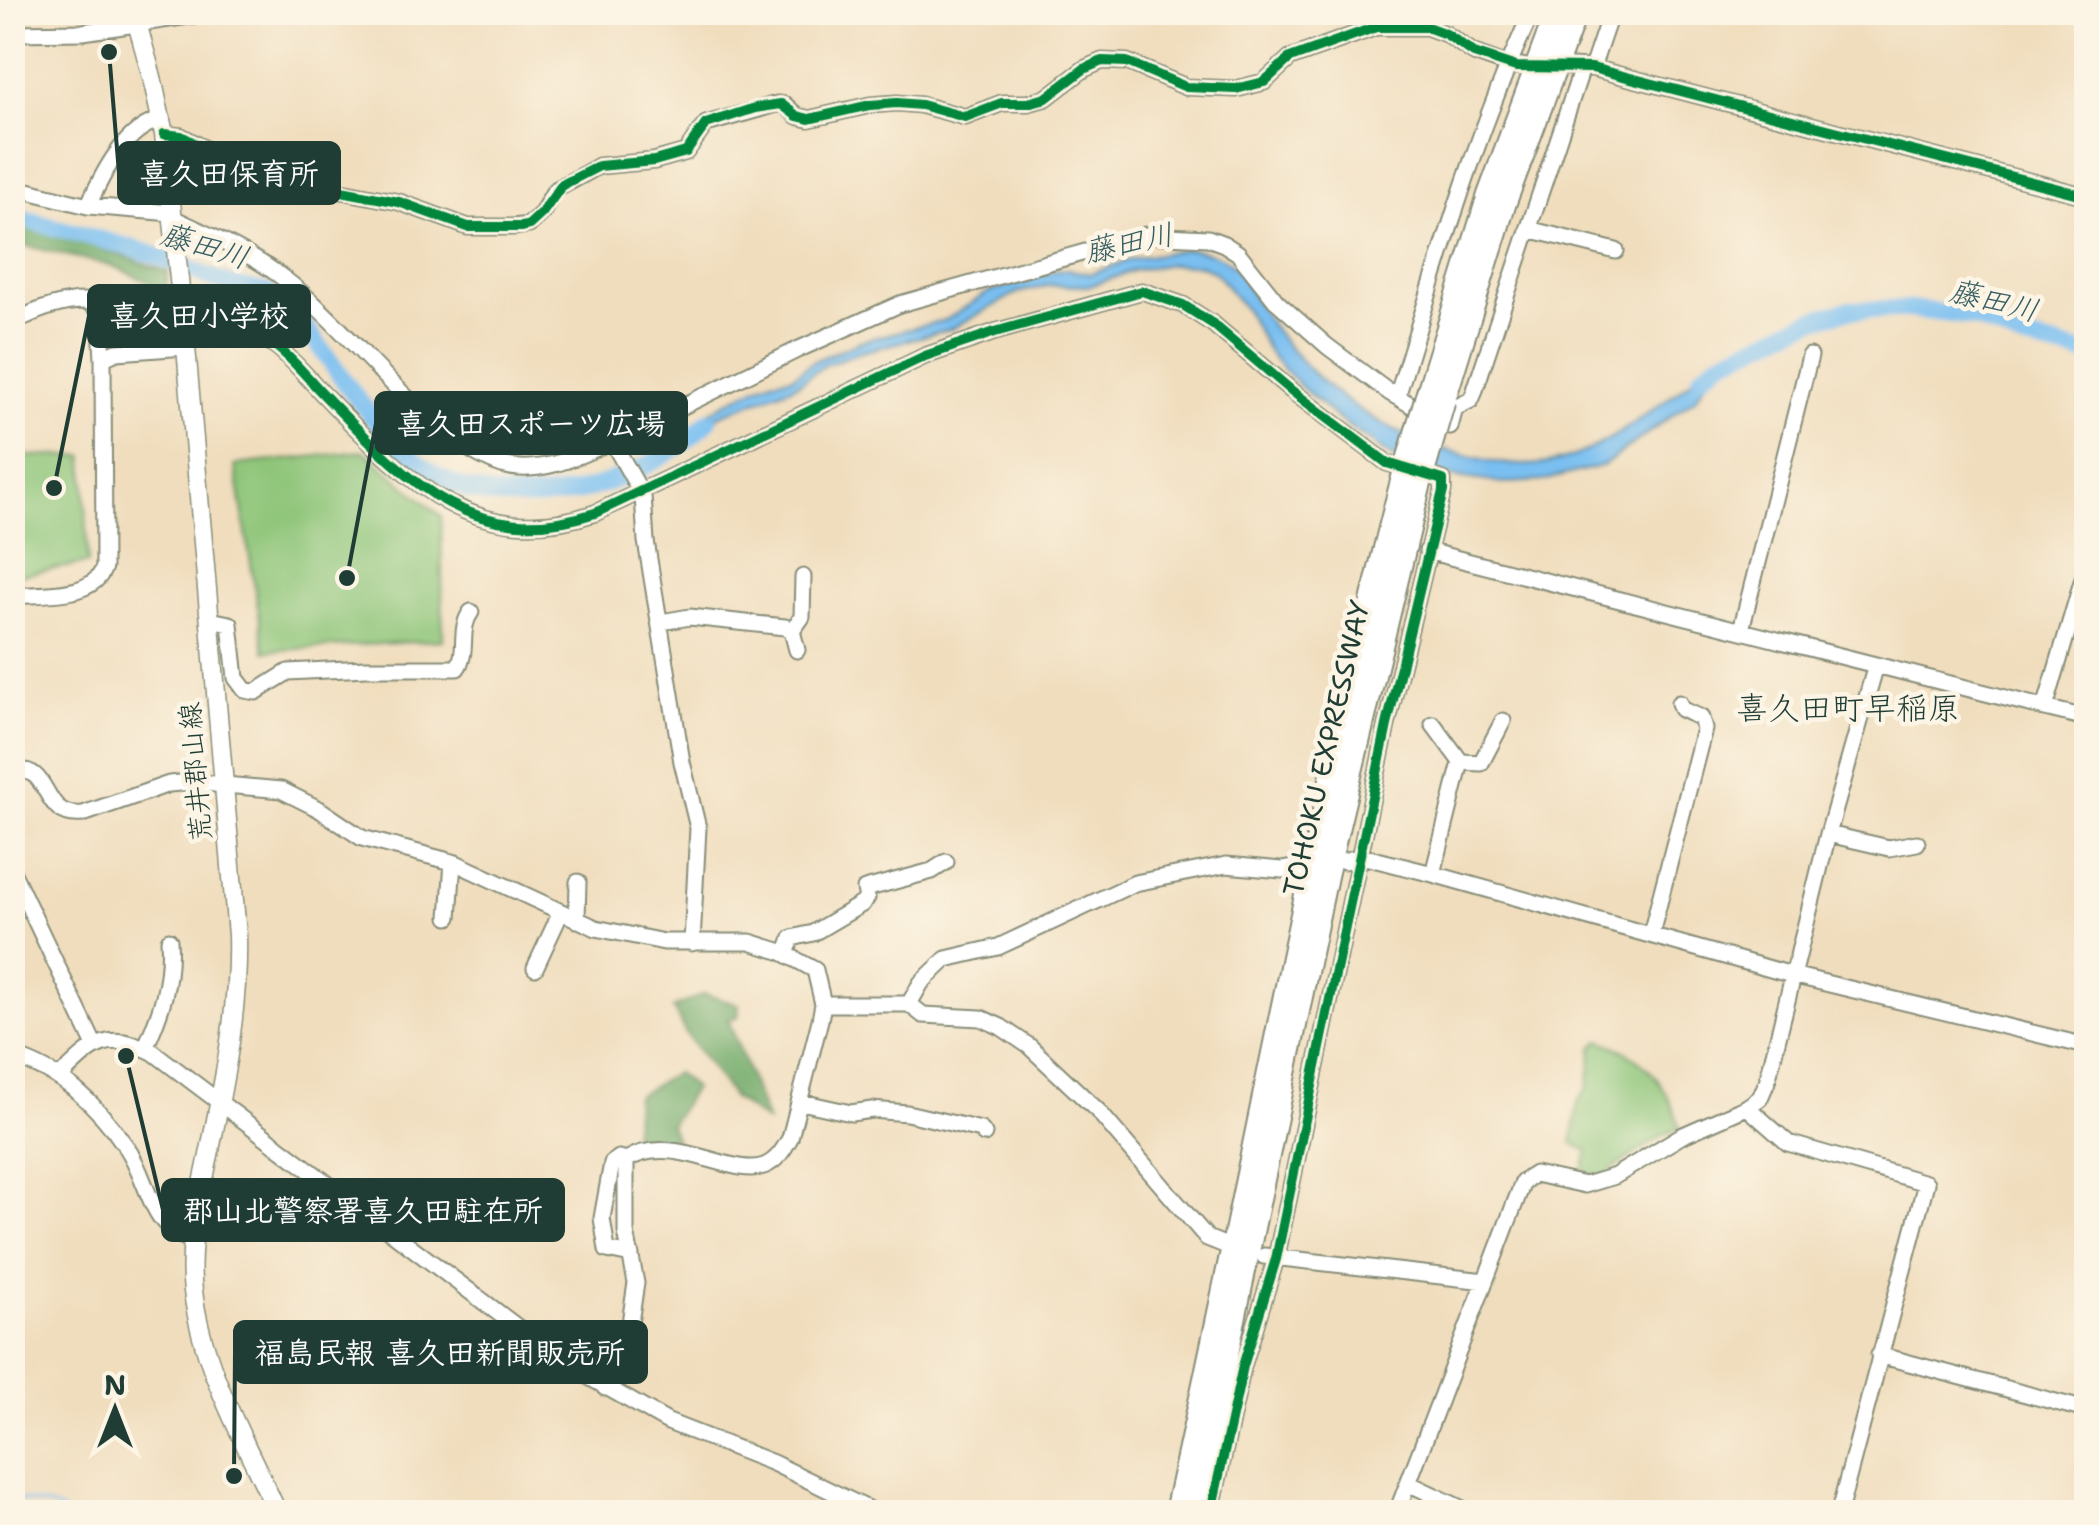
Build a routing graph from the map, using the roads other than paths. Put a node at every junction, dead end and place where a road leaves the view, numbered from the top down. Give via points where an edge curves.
1 (215, 12) edge
2 (1532, 12) edge
3 (1557, 12) edge
4 (1576, 12) edge
5 (1611, 12) edge
6 (191, 14) edge
7 (135, 18) edge
8 (12, 33) edge
9 (1515, 66) junction
10 (1581, 68) junction
11 (162, 127) junction
12 (12, 186) edge
13 (2086, 196) edge
14 (88, 206) junction
15 (173, 220) junction
16 (1528, 229) junction
17 (1616, 251) dead end
18 (180, 296) junction
19 (12, 323) edge
20 (186, 347) junction
21 (1810, 356) dead end
22 (103, 358) junction
23 (1397, 397) junction
24 (1435, 399) junction
25 (615, 445) junction
26 (1411, 482) junction
27 (639, 490) junction
28 (1427, 551) junction
29 (2086, 568) edge
30 (804, 577) dead end
31 (12, 596) edge
32 (2081, 609) edge
33 (471, 612) dead end
34 (210, 620) junction
35 (661, 622) junction
36 (1741, 630) junction
37 (792, 631) junction
38 (798, 650) dead end
39 (1876, 665) junction
40 (1680, 703) dead end
41 (2045, 708) junction
42 (2086, 718) edge
43 (1502, 721) dead end
44 (1433, 724) dead end
45 (1461, 762) junction
46 (12, 771) edge
47 (224, 786) junction
48 (1828, 834) junction
49 (1917, 843) dead end
50 (1361, 856) junction
51 (1344, 861) dead end
52 (453, 862) junction
53 (946, 862) dead end
54 (1298, 867) dead end
55 (12, 871) edge
56 (1433, 874) junction
57 (578, 882) dead end
58 (569, 916) junction
59 (449, 917) dead end
60 (1651, 934) junction
61 (169, 940) dead end
62 (692, 944) junction
63 (786, 954) junction
64 (535, 968) dead end
65 (1792, 975) junction
66 (822, 1004) junction
67 (909, 1004) junction
68 (94, 1044) junction
69 (2086, 1046) edge
70 (145, 1048) junction
71 (12, 1056) edge
72 (62, 1076) junction
73 (800, 1102) junction
74 (219, 1104) junction
75 (1747, 1107) junction
76 (984, 1134) dead end
77 (626, 1160) junction
78 (192, 1240) junction
79 (1222, 1244) dead end
80 (631, 1255) junction
81 (1270, 1257) junction
82 (1485, 1282) junction
83 (1878, 1355) junction
84 (605, 1388) junction
85 (2086, 1410) edge
86 (1408, 1484) junction
87 (277, 1512) edge
88 (874, 1512) edge
89 (1176, 1512) edge
90 (1194, 1512) edge
91 (1211, 1512) edge
92 (1397, 1512) edge
93 (1470, 1512) edge
94 (1839, 1512) edge

1 - 6 street
2 - 9 street
3 - 24 highway, TOHOKU EXPRESSWAY via 1488,195
4 - 24 highway, TOHOKU EXPRESSWAY
5 - 10 street
6 - 7 street
7 - 8 street via 82,32
7 - 11 main road, 荒井郡山線
9 - 11 street via 1427,27 1376,27 1290,58 1264,82 1236,88 1186,87 1128,62 1102,61 1046,98 1002,103 965,118 912,103 814,119 785,105 766,106 706,124 686,152 599,166 555,190 529,226 513,228 468,227 398,202 252,174
9 - 23 street via 1445,237
10 - 13 street
10 - 16 street
11 - 14 street via 147,123 130,137
11 - 15 main road, 荒井郡山線
12 - 14 street
14 - 15 street
15 - 18 main road, 荒井郡山線
15 - 25 street via 286,280 442,428 490,459 531,468
16 - 17 street
16 - 23 street via 1471,400 1455,408 1450,427
18 - 20 main road, 荒井郡山線
18 - 27 street via 279,348 404,476 473,516 566,522
19 - 22 street via 36,311 89,302 100,313
20 - 22 street
20 - 34 main road, 荒井郡山線
21 - 36 street
22 - 31 street via 100,579 88,588
23 - 25 street via 1300,324 1238,253 1208,238 1146,235 900,304
24 - 26 highway, TOHOKU EXPRESSWAY, bridge
25 - 27 street
26 - 89 highway, TOHOKU EXPRESSWAY via 1314,854
26 - 90 highway, TOHOKU EXPRESSWAY
27 - 28 street via 925,356 1142,291 1212,324 1388,463 1443,480
27 - 35 street
28 - 36 street
28 - 50 street
29 - 32 street
30 - 37 street via 802,617
32 - 41 street
33 - 34 street via 463,626 462,662 452,670 307,663 262,691 245,690 236,678 230,624
34 - 47 main road, 荒井郡山線
35 - 37 street via 690,618
35 - 62 street via 698,828
36 - 39 street
37 - 38 street
39 - 41 street
39 - 48 street
40 - 60 street via 1701,718 1704,729
41 - 42 street
43 - 45 street via 1481,762
44 - 45 street
45 - 56 street
46 - 47 street via 36,774 54,806 71,816 170,784
47 - 52 street via 282,790 362,838
47 - 74 main road, 荒井郡山線 via 238,976
48 - 49 street via 1888,848
48 - 65 street
50 - 51 street
50 - 56 street
50 - 81 street
52 - 58 street
52 - 59 street
53 - 63 street via 865,889 862,904 813,934 792,938
54 - 67 street via 1226,865 1135,883 998,947 946,959
55 - 68 street
56 - 60 street
57 - 58 street
58 - 62 street via 633,938
58 - 64 street
60 - 65 street
61 - 70 street via 168,982
62 - 63 street via 740,941
63 - 66 street via 815,970
65 - 69 street
65 - 75 street via 1767,1082
66 - 67 street
66 - 73 street
67 - 79 street via 938,1018 982,1018 1029,1046 1098,1111 1207,1238
68 - 70 street via 115,1040
68 - 72 street
70 - 74 street
71 - 72 street
72 - 78 street via 126,1146 160,1221
73 - 76 street via 851,1113 906,1113
73 - 77 street via 782,1152 761,1167 678,1151
74 - 78 main road, 荒井郡山線
74 - 84 street
75 - 82 street via 1615,1176 1585,1185 1534,1174 1523,1182
75 - 83 street via 1788,1143 1926,1183
77 - 80 street
77 - 80 street via 612,1162 602,1218 607,1250
78 - 87 main road, 荒井郡山線 via 198,1326
80 - 84 street via 636,1283 625,1356
81 - 82 street
81 - 91 street
82 - 86 street
83 - 85 street
83 - 94 street
84 - 88 street
86 - 92 street
86 - 93 street

